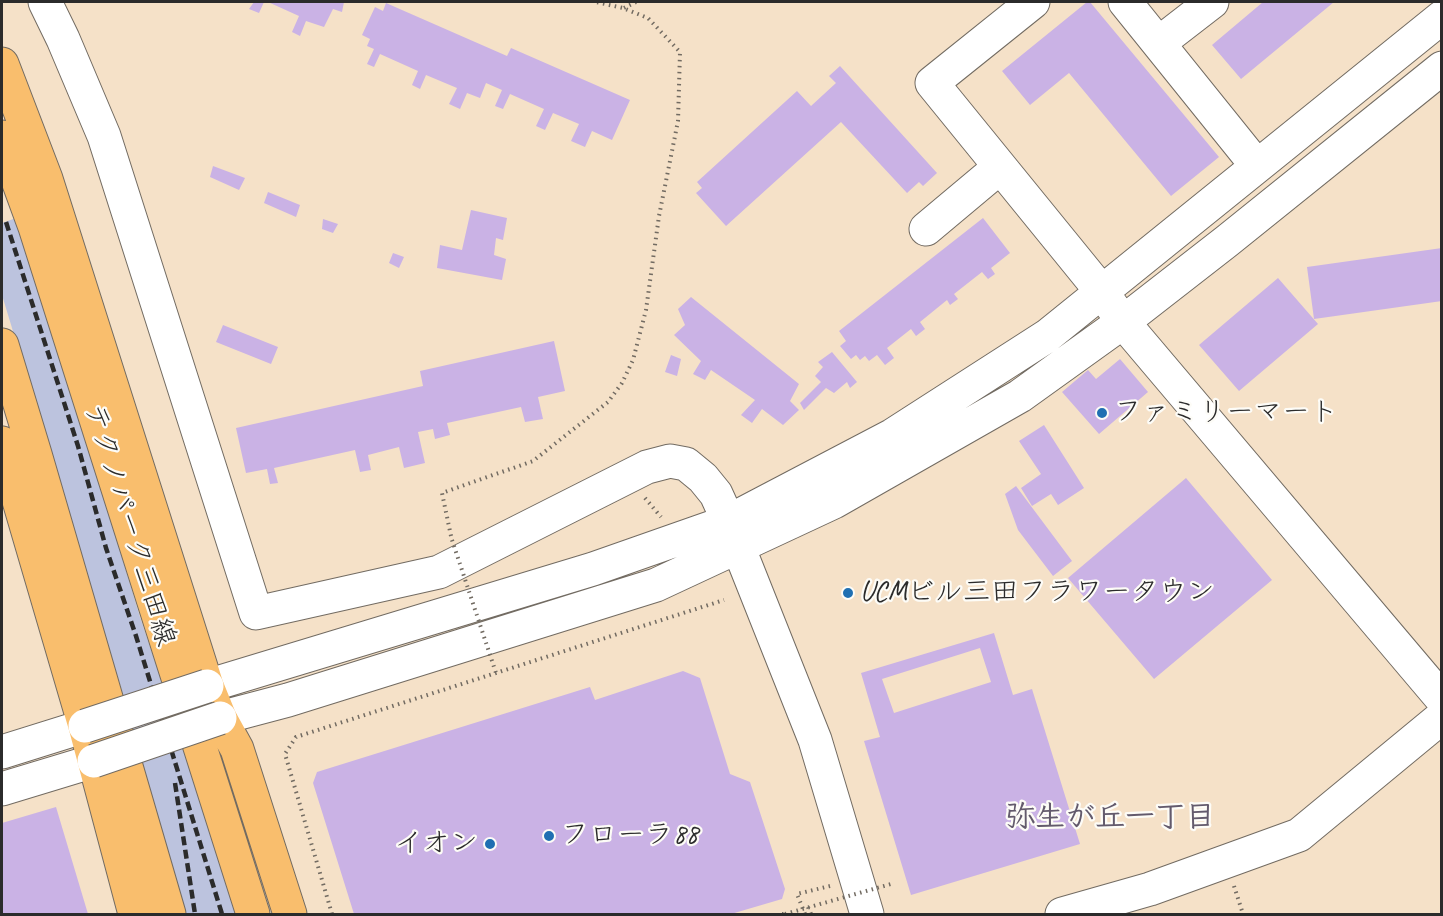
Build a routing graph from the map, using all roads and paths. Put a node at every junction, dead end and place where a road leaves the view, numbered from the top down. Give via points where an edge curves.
1 (45, 2) edge
2 (596, 2) edge
3 (636, 2) edge
4 (1033, 2) edge
5 (1125, 2) edge
6 (1212, 2) edge
7 (623, 8) junction
8 (1442, 17) edge
9 (1159, 43) junction
10 (2, 64) edge
11 (1442, 68) edge
12 (2, 137) edge
13 (1257, 166) junction
14 (1000, 167) junction
15 (926, 229) dead end
16 (1102, 291) junction
17 (1123, 322) junction
18 (2, 345) edge
19 (2, 443) edge
20 (626, 477) junction
21 (732, 535) junction
22 (680, 538) junction
23 (724, 600) dead end
24 (496, 674) junction
25 (207, 686) junction
26 (1442, 699) edge
27 (1442, 717) edge
28 (220, 718) junction
29 (85, 726) junction
30 (2, 752) edge
31 (93, 761) junction
32 (2, 789) edge
33 (856, 880) junction
34 (891, 884) dead end
35 (808, 907) junction
36 (784, 914) edge
37 (135, 915) edge
38 (169, 915) edge
39 (253, 915) edge
40 (290, 915) edge
41 (332, 915) edge
42 (805, 915) edge
43 (811, 915) edge
44 (867, 915) edge
45 (1062, 915) edge

1 - 20 street via 104,136 256,613 439,572
2 - 7 path
3 - 7 path
4 - 14 street via 932,83
5 - 9 street
6 - 9 street
7 - 24 path, bridge via 648,18 680,52 678,121 646,310 633,360 608,402 533,461 442,493 452,540
8 - 13 street
9 - 13 street
10 - 25 main road via 46,178
11 - 17 street
12 - 39 main road, テクノパーク三田線 via 36,226
13 - 16 street
14 - 15 street
14 - 16 street
16 - 17 street
16 - 21 street via 1047,336
17 - 21 street via 1020,396 834,502
17 - 26 street
18 - 38 main road
19 - 29 main road
20 - 21 street via 670,461 686,464 716,494
20 - 22 path
21 - 22 street
21 - 28 street via 656,585
21 - 33 street via 815,740
22 - 25 street via 593,569
23 - 24 path
24 - 41 path via 296,737 285,754
25 - 28 main road
25 - 29 street, bridge
27 - 45 street via 1299,835 1150,889
28 - 31 street, bridge
28 - 40 main road via 237,749
29 - 30 street
29 - 31 main road
31 - 32 street
31 - 37 main road
33 - 42 path via 797,894
33 - 44 street
34 - 35 path, bridge
35 - 36 path, bridge
35 - 43 path

